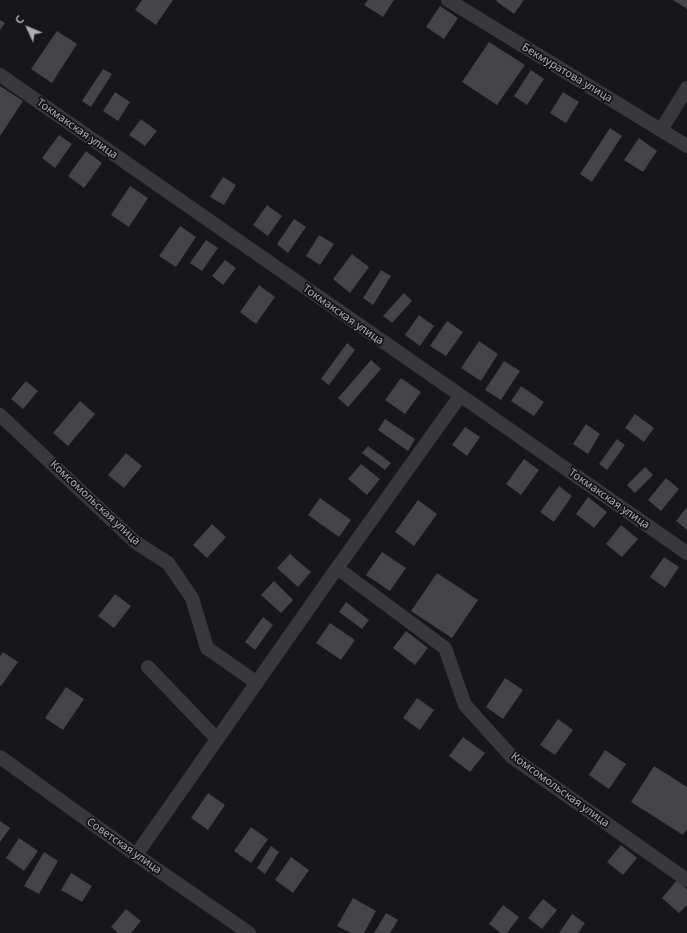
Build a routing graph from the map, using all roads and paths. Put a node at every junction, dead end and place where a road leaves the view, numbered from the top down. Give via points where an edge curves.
1 (448, 0) edge
2 (0, 75) edge
3 (687, 88) edge
4 (661, 130) junction
5 (687, 146) edge
6 (460, 396) junction
7 (0, 415) edge
8 (687, 553) edge
9 (337, 568) junction
10 (148, 667) dead end
11 (257, 683) junction
12 (217, 739) junction
13 (0, 757) edge
14 (136, 855) junction
15 (687, 880) edge
16 (246, 932) edge

1 - 4 street, Бекмуратова улица
2 - 6 street, Токмакская улица
3 - 4 street
4 - 5 street, Бекмуратова улица
6 - 8 street, Токмакская улица
6 - 9 street
7 - 11 street, Комсомольская улица via 136,542 168,562 192,598 207,648
9 - 11 street
9 - 15 street, Комсомольская улица via 445,648 465,705 512,757
10 - 12 street
11 - 12 street
12 - 14 street
13 - 14 street, Советская улица
14 - 16 street, Советская улица

